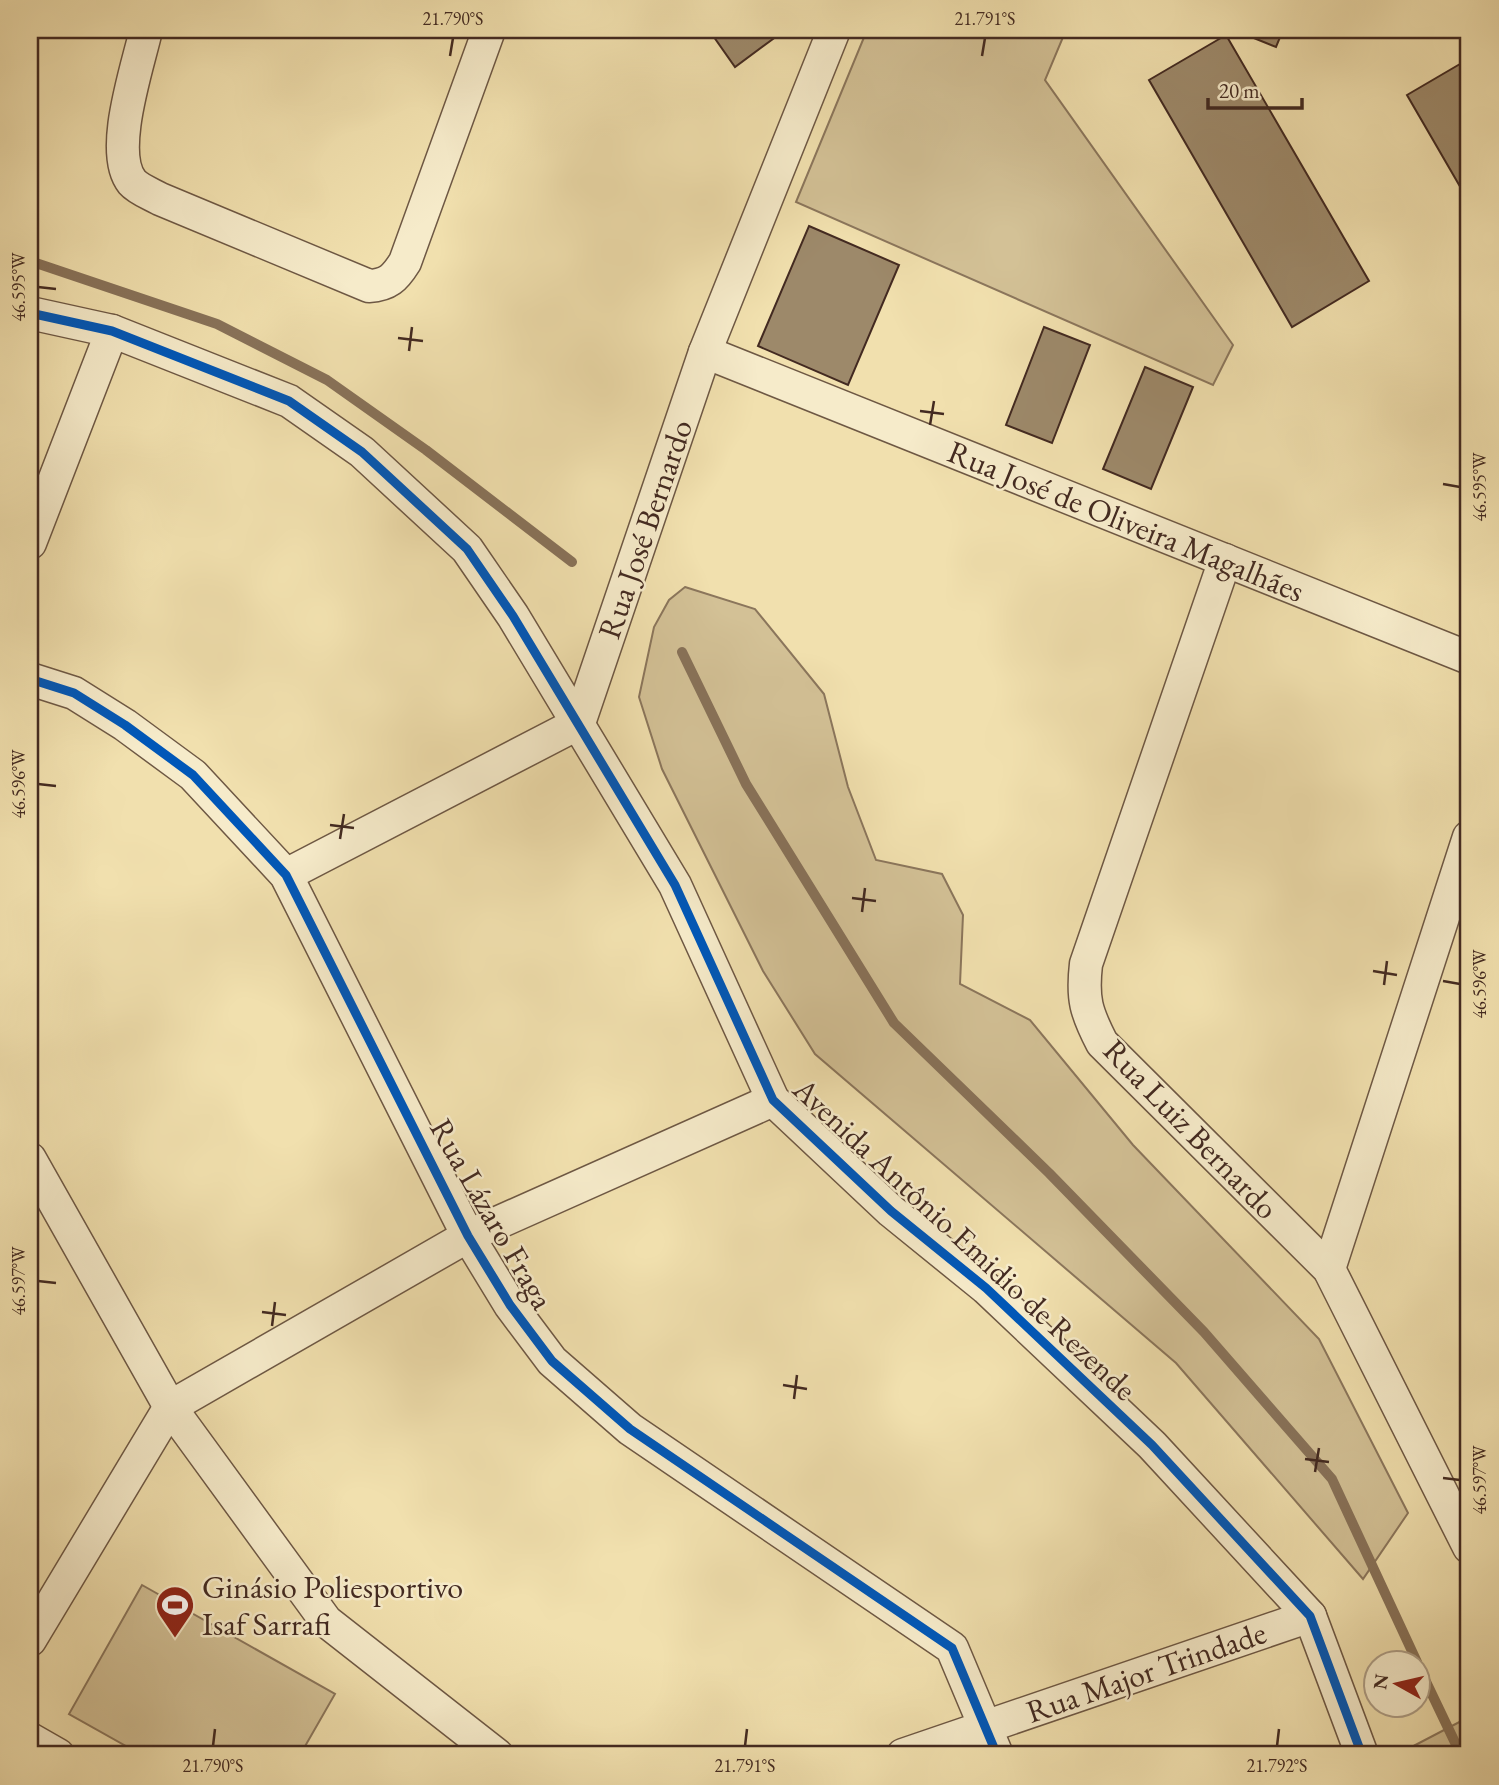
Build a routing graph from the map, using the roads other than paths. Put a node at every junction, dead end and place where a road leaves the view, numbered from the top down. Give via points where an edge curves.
1 (146, 30) edge
2 (489, 30) edge
3 (834, 30) edge
4 (30, 313) edge
5 (112, 331) junction
6 (705, 352) junction
7 (30, 544) edge
8 (1225, 560) junction
9 (1469, 658) edge
10 (30, 679) edge
11 (579, 723) junction
12 (1469, 837) edge
13 (286, 875) junction
14 (773, 1100) junction
15 (30, 1158) edge
16 (468, 1236) junction
17 (1329, 1269) junction
18 (170, 1407) junction
19 (1469, 1547) edge
20 (1310, 1616) junction
21 (30, 1640) edge
22 (30, 1739) edge
23 (992, 1741) edge
24 (58, 1755) edge
25 (497, 1755) edge
26 (903, 1755) edge
27 (1362, 1755) edge

1 - 2 street via 121,144 123,165 133,184 369,286 395,278 405,262
3 - 6 street, Rua José Bernardo
4 - 5 street, Avenida Antônio Emidio de Rezende
5 - 7 street
5 - 11 street, Avenida Antônio Emidio de Rezende via 289,401 362,452 467,550
6 - 8 street, Rua José de Oliveira Magalhães
6 - 11 street, Rua José Bernardo
8 - 9 street, Rua José de Oliveira Magalhães
8 - 17 street, Rua Luiz Bernardo via 1086,964 1083,993 1087,1015 1102,1043
10 - 13 street, Rua Lázaro Fraga via 74,693 193,775
11 - 13 street
11 - 14 street, Avenida Antônio Emidio de Rezende via 675,885
12 - 17 street
13 - 16 street, Rua Lázaro Fraga
14 - 16 street
14 - 20 street, Avenida Antônio Emidio de Rezende via 891,1211 986,1288 1152,1445
15 - 18 street
16 - 18 street
16 - 23 street, Rua Lázaro Fraga via 509,1305 552,1361 630,1429 952,1648
17 - 19 street, Rua Luiz Bernardo
18 - 21 street
18 - 25 street via 326,1622
20 - 23 street, Rua Major Trindade
20 - 27 street, Avenida Antônio Emidio de Rezende
22 - 24 street
23 - 26 street, Rua Major Trindade

